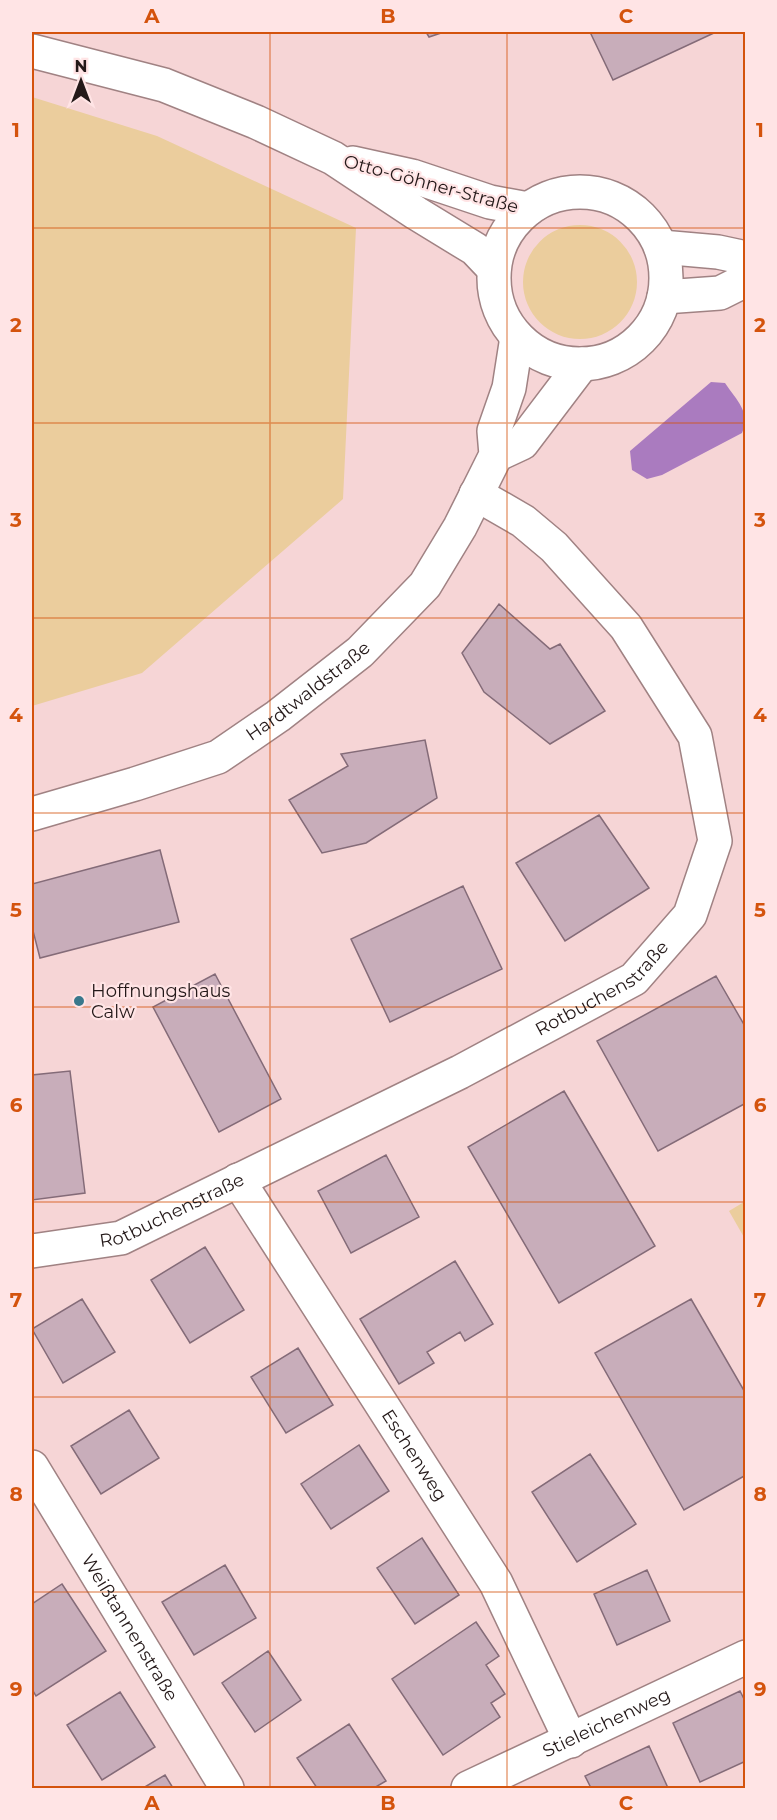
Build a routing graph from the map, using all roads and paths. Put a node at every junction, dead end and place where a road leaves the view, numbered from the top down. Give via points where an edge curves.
1 (32, 51) edge
2 (333, 158) junction
3 (528, 209) junction
4 (661, 247) junction
5 (746, 258) edge
6 (494, 269) junction
7 (746, 280) edge
8 (664, 297) junction
9 (517, 337) junction
10 (582, 364) junction
11 (496, 455) junction
12 (476, 494) junction
13 (32, 814) edge
14 (238, 1180) junction
15 (32, 1251) edge
16 (32, 1467) edge
17 (746, 1657) edge
18 (571, 1741) junction
19 (227, 1788) edge
20 (468, 1788) edge

1 - 2 street, Otto-Göhner-Straße via 164,85
2 - 3 street, Otto-Göhner-Straße
2 - 6 street, Otto-Göhner-Straße via 475,249
3 - 4 street via 551,197 578,192 604,195 628,206 648,224
3 - 6 street via 505,236
4 - 5 street
4 - 8 street via 667,272
6 - 9 street via 495,294 503,317
7 - 8 street via 720,293
8 - 10 street via 643,337 626,351
9 - 10 street via 546,358
9 - 11 street, Hardtwaldstraße via 509,388 494,431
10 - 11 street via 522,442
11 - 12 street, Hardtwaldstraße
12 - 13 street, Hardtwaldstraße via 425,585 360,652 278,716 218,757
12 - 14 street, Rotbuchenstraße via 523,521 554,547 626,627 695,736 715,841 690,915 634,980 460,1072
14 - 15 street, Rotbuchenstraße via 121,1238
14 - 18 street, Eschenweg via 496,1583
16 - 19 street, Weißtannenstraße
17 - 18 street, Stieleichenweg
18 - 20 street, Stieleichenweg

